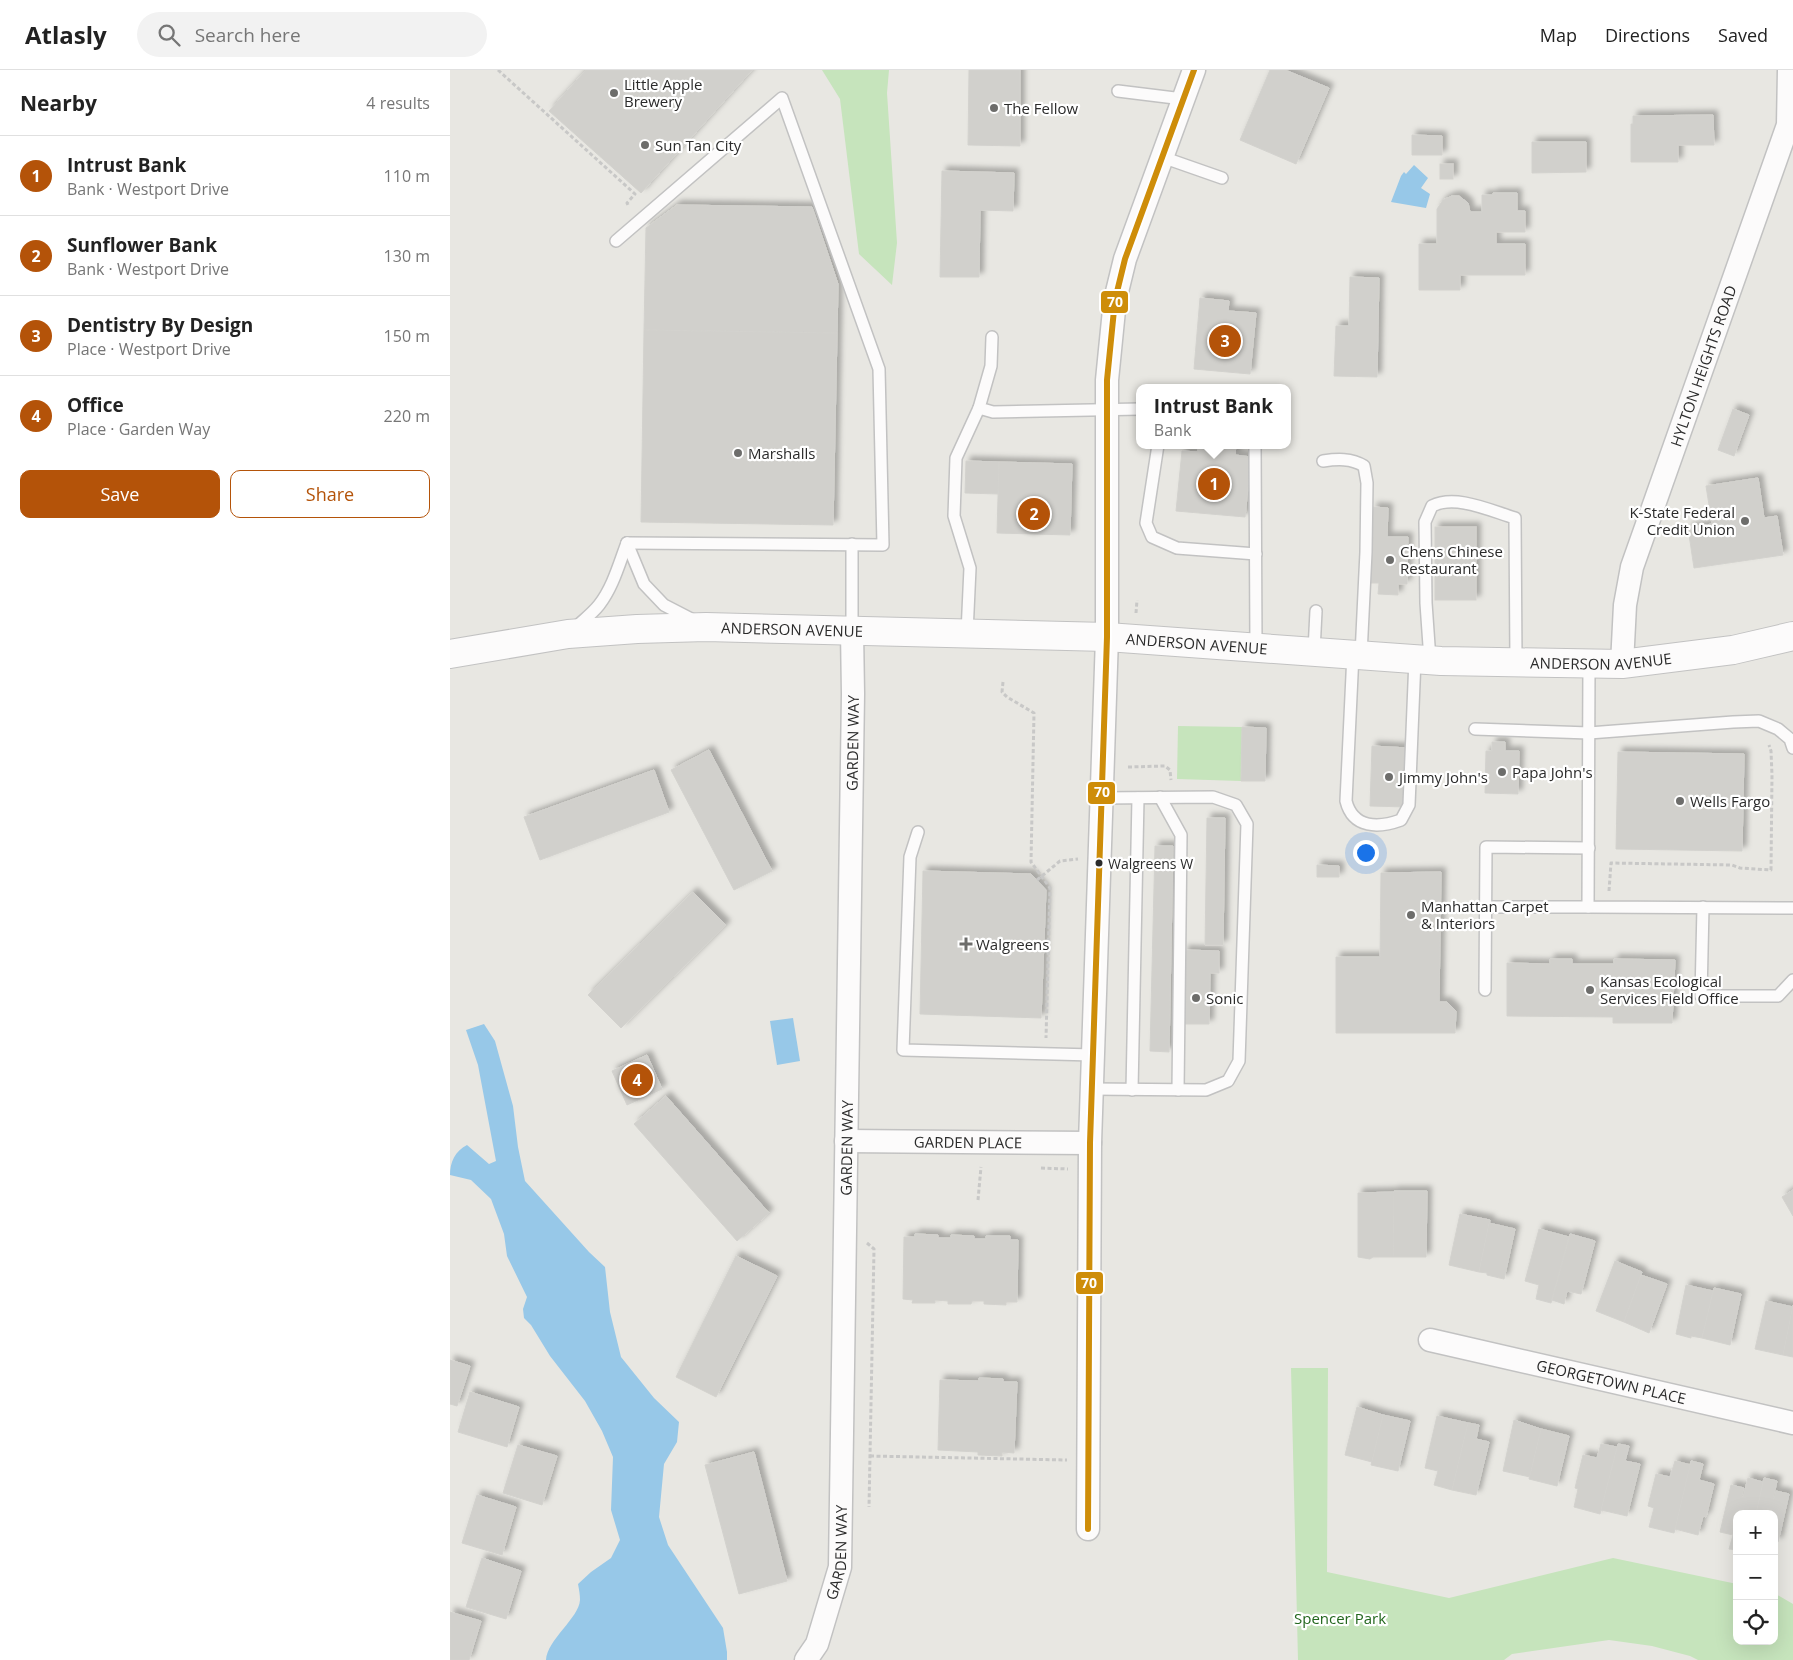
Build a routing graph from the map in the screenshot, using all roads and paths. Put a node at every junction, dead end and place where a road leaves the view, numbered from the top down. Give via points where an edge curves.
1 (498, 70) edge
2 (1194, 70) edge
3 (1789, 70) edge
4 (1118, 91) dead end
5 (1183, 99) junction
6 (1162, 157) junction
7 (1222, 178) dead end
8 (637, 222) junction
9 (616, 241) dead end
10 (992, 337) dead end
11 (979, 408) junction
12 (1136, 409) edge
13 (1107, 411) junction
14 (1157, 449) edge
15 (1255, 449) edge
16 (1323, 461) dead end
17 (627, 544) junction
18 (852, 544) junction
19 (1256, 554) junction
20 (1316, 611) dead end
21 (706, 627) junction
22 (852, 631) junction
23 (967, 633) junction
24 (568, 634) junction
25 (1793, 636) edge
26 (1107, 637) junction
27 (1256, 647) junction
28 (1314, 651) junction
29 (450, 654) edge
30 (1357, 655) junction
31 (1423, 659) junction
32 (1516, 662) junction
33 (1589, 664) junction
34 (1622, 664) junction
35 (1002, 682) dead end
36 (1474, 729) dead end
37 (1589, 733) junction
38 (1766, 740) dead end
39 (1793, 748) edge
40 (1160, 797) junction
41 (1101, 798) junction
42 (1138, 798) junction
43 (918, 832) dead end
44 (1589, 848) junction
45 (1486, 907) junction
46 (1588, 907) junction
47 (1608, 907) junction
48 (1703, 907) junction
49 (1793, 908) edge
50 (1793, 980) edge
51 (1485, 990) dead end
52 (1046, 1054) junction
53 (1093, 1055) junction
54 (1092, 1089) junction
55 (1132, 1090) junction
56 (1178, 1090) junction
57 (846, 1141) junction
58 (1090, 1143) junction
59 (981, 1167) dead end
60 (978, 1200) dead end
61 (862, 1238) dead end
62 (1430, 1340) dead end
63 (1793, 1422) edge
64 (870, 1456) junction
65 (1088, 1460) junction
66 (869, 1507) dead end
67 (1088, 1529) dead end
68 (806, 1660) edge

1 - 8 path via 635,194 627,203
2 - 5 street
3 - 34 street, HYLTON HEIGHTS ROAD via 1788,125 1632,566 1625,605
4 - 5 lane
5 - 6 street
6 - 7 lane
6 - 13 street via 1125,259 1115,300
8 - 9 lane
8 - 18 lane via 782,98 879,369 883,545
10 - 11 lane via 991,366
11 - 13 lane via 994,412
11 - 23 lane via 956,458 954,516 970,568
12 - 13 lane
13 - 26 street
14 - 19 lane via 1146,523 1152,537 1177,548
15 - 19 lane
16 - 30 lane via 1355,461 1364,466 1367,483 1366,552
17 - 18 lane
17 - 21 lane via 644,584 664,605
17 - 24 lane via 613,581 599,604
18 - 22 lane
19 - 27 lane
20 - 28 lane
21 - 22 main road, ANDERSON AVENUE
21 - 24 main road, ANDERSON AVENUE
22 - 23 main road, ANDERSON AVENUE
22 - 57 street, GARDEN WAY
23 - 26 main road, ANDERSON AVENUE
24 - 29 main road, ANDERSON AVENUE
25 - 34 main road, ANDERSON AVENUE via 1732,650
26 - 27 main road, ANDERSON AVENUE
26 - 41 street
27 - 28 main road, ANDERSON AVENUE
28 - 30 main road, ANDERSON AVENUE
30 - 31 main road, ANDERSON AVENUE
30 - 31 lane via 1346,801 1352,816 1367,824 1387,825 1401,820 1409,805
31 - 32 main road, ANDERSON AVENUE
31 - 32 lane via 1425,522 1432,506 1448,501 1515,518
32 - 33 main road, ANDERSON AVENUE
33 - 34 main road, ANDERSON AVENUE
33 - 37 lane
35 - 52 path via 1002,692 1007,697 1034,713 1031,862 1050,888
36 - 37 lane
37 - 39 lane via 1759,721 1778,729 1790,740
37 - 44 lane
38 - 47 path via 1771,751 1772,774 1771,870 1732,865 1611,863
40 - 42 lane
40 - 56 lane via 1181,834
40 - 56 lane via 1213,797 1236,805 1247,824 1239,1061 1228,1081 1206,1090
41 - 42 lane
41 - 53 street
42 - 55 lane
43 - 52 lane via 910,857 903,1050
44 - 45 lane via 1486,847
44 - 46 lane
45 - 46 lane
45 - 51 lane
46 - 47 lane
47 - 48 lane
48 - 49 lane
48 - 50 lane via 1701,996 1778,996
52 - 53 lane
53 - 54 street
54 - 55 lane
54 - 58 street
55 - 56 lane
57 - 58 street, GARDEN PLACE
57 - 68 street, GARDEN WAY via 840,1567 817,1644
58 - 65 street
59 - 60 path
61 - 64 path via 874,1248
62 - 63 street, GEORGETOWN PLACE
64 - 65 path
64 - 66 path
65 - 67 street

